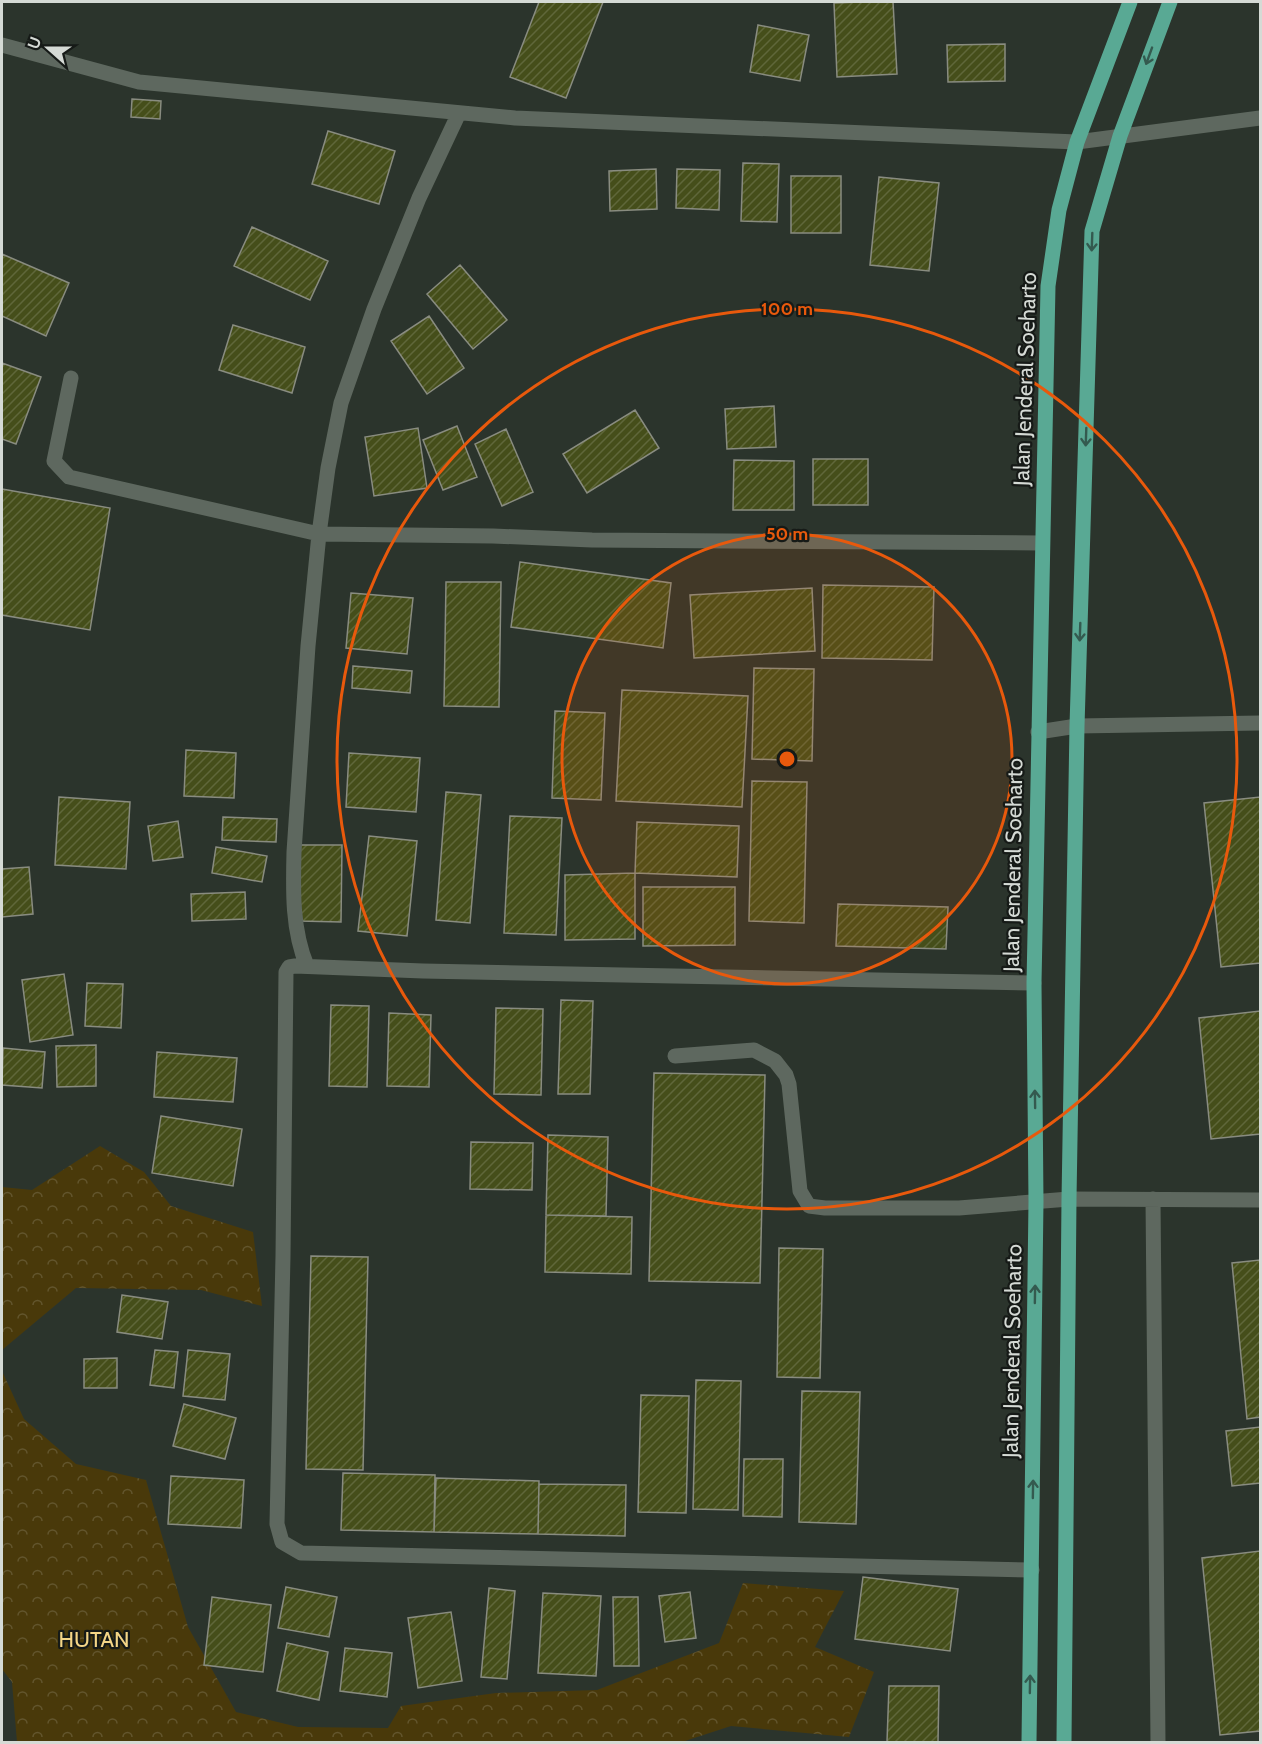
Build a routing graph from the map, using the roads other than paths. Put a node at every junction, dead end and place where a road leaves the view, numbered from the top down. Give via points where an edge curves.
1 (1130, 2) edge
2 (1170, 2) edge
3 (2, 45) edge
4 (459, 113) junction
5 (1260, 118) edge
6 (1120, 136) junction
7 (1077, 142) junction
8 (71, 378) dead end
9 (318, 534) junction
10 (1041, 543) junction
11 (1260, 723) edge
12 (1077, 726) junction
13 (1038, 732) junction
14 (307, 966) junction
15 (1034, 983) junction
16 (675, 1056) dead end
17 (1069, 1199) junction
18 (1153, 1199) junction
19 (1260, 1200) edge
20 (1036, 1201) junction
21 (1032, 1570) junction
22 (1029, 1743) edge
23 (1064, 1743) edge
24 (1158, 1743) edge

1 - 7 main road, Jalan Jenderal Soeharto
2 -> 6 main road
3 - 4 street via 139,82
4 - 7 street
4 - 9 street via 419,198 341,403
5 - 6 street
6 - 7 street
6 -> 12 main road via 1092,231
7 - 10 main road, Jalan Jenderal Soeharto via 1059,210 1048,286
8 - 9 street via 54,461 69,477
9 - 10 street
9 - 14 street via 293,885 297,935
10 - 13 main road, Jalan Jenderal Soeharto
11 - 12 street
12 - 13 street
12 - 17 main road
13 - 15 main road, Jalan Jenderal Soeharto
14 - 15 street
14 - 21 street via 289,967 286,972 277,1524 282,1542 301,1553
20 -> 15 main road, Jalan Jenderal Soeharto
16 - 20 street via 754,1050 775,1061 789,1084 800,1191 809,1206 959,1208
17 - 18 street
17 - 20 street
17 - 23 main road
18 - 19 street
18 - 24 street
21 -> 20 main road, Jalan Jenderal Soeharto
22 -> 21 main road, Jalan Jenderal Soeharto

